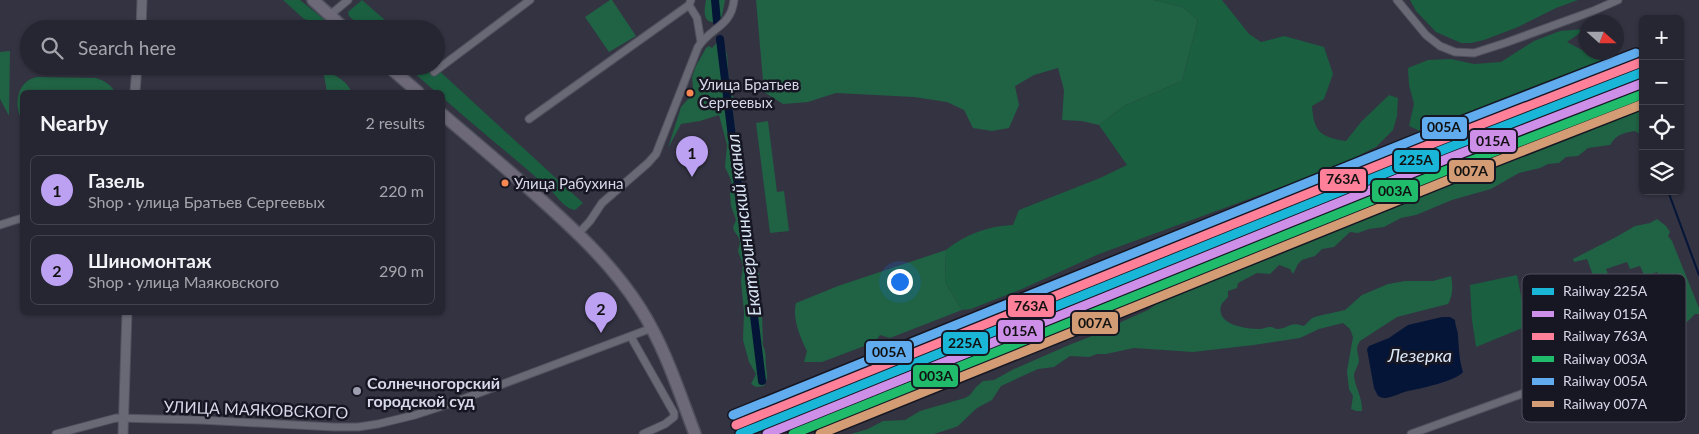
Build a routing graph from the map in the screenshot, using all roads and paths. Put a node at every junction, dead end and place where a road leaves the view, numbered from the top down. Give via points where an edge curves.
1 (142, 0) edge
2 (312, 0) edge
3 (348, 0) edge
4 (530, 0) edge
5 (734, 0) edge
6 (1397, 0) edge
7 (1618, 0) edge
8 (690, 3) edge
9 (330, 16) junction
10 (141, 20) edge
11 (335, 20) edge
12 (702, 42) junction
13 (445, 64) edge
14 (136, 75) edge
15 (398, 75) edge
16 (135, 90) edge
17 (416, 90) edge
18 (445, 117) edge
19 (529, 118) dead end
20 (20, 219) edge
21 (0, 225) edge
22 (578, 234) junction
23 (127, 315) edge
24 (652, 328) junction
25 (630, 337) junction
26 (1522, 394) edge
27 (125, 418) junction
28 (353, 431) edge
29 (56, 434) edge
30 (123, 434) edge
31 (643, 434) edge
32 (696, 434) edge
33 (1411, 434) edge

1 - 10 street
2 - 9 main road
3 - 9 street
4 - 13 street
5 - 12 street via 729,17
6 - 7 street via 1426,35 1440,46 1455,52 1474,53
8 - 12 street
8 - 19 street
9 - 11 main road
12 - 22 street via 691,62 656,154 602,203
14 - 16 street
15 - 17 main road
18 - 22 main road
20 - 21 street
22 - 24 main road via 622,282
23 - 27 street
24 - 25 street, УЛИЦА МАЯКОВСКОГО
24 - 32 main road
25 - 28 street, УЛИЦА МАЯКОВСКОГО via 429,410
25 - 31 street via 674,413 670,422
26 - 33 street
27 - 28 street, УЛИЦА МАЯКОВСКОГО
27 - 29 street, УЛИЦА МАЯКОВСКОГО
27 - 30 street

